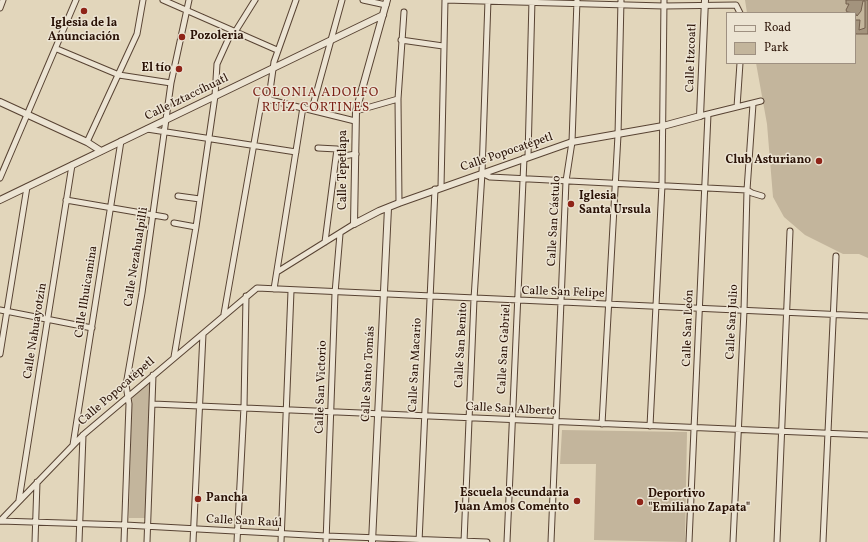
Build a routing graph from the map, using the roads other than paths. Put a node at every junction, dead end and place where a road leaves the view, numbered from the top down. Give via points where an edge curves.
1 (3, 0) edge
2 (76, 0) edge
3 (143, 0) edge
4 (163, 0) edge
5 (189, 0) edge
6 (255, 0) edge
7 (296, 0) edge
8 (342, 0) edge
9 (363, 0) edge
10 (445, 0) edge
11 (488, 1) edge
12 (532, 1) edge
13 (386, 2) edge
14 (577, 2) edge
15 (621, 2) edge
16 (664, 3) edge
17 (705, 3) edge
18 (0, 8) edge
19 (186, 10) junction
20 (404, 12) dead end
21 (740, 12) edge
22 (383, 15) junction
23 (233, 32) junction
24 (401, 40) junction
25 (329, 42) junction
26 (443, 46) junction
27 (57, 49) junction
28 (277, 50) junction
29 (740, 64) edge
30 (274, 68) junction
31 (119, 75) junction
32 (171, 83) junction
33 (215, 96) junction
34 (269, 98) junction
35 (398, 99) junction
36 (761, 101) dead end
37 (0, 102) edge
38 (753, 104) junction
39 (303, 107) junction
40 (737, 107) junction
41 (312, 109) junction
42 (356, 111) junction
43 (708, 114) junction
44 (27, 115) junction
45 (700, 116) junction
46 (167, 120) junction
47 (355, 121) junction
48 (663, 126) junction
49 (147, 129) junction
50 (165, 132) junction
51 (618, 135) junction
52 (209, 138) junction
53 (121, 141) junction
54 (87, 142) junction
55 (572, 142) junction
56 (253, 145) junction
57 (318, 148) dead end
58 (101, 151) junction
59 (296, 152) junction
60 (356, 154) junction
61 (337, 157) junction
62 (526, 157) junction
63 (72, 165) junction
64 (482, 173) junction
65 (0, 178) edge
66 (523, 178) junction
67 (566, 181) junction
68 (615, 183) junction
69 (662, 185) junction
70 (27, 187) junction
71 (704, 187) junction
72 (438, 188) junction
73 (747, 190) junction
74 (178, 196) dead end
75 (762, 196) dead end
76 (200, 199) junction
77 (0, 200) edge
78 (66, 200) junction
79 (400, 203) junction
80 (110, 208) junction
81 (388, 208) junction
82 (153, 216) junction
83 (165, 217) dead end
84 (174, 223) dead end
85 (354, 224) junction
86 (196, 227) junction
87 (790, 231) dead end
88 (340, 234) junction
89 (325, 242) junction
90 (836, 256) dead end
91 (277, 272) junction
92 (257, 288) joint
93 (274, 289) junction
94 (291, 291) junction
95 (336, 293) junction
96 (384, 295) junction
97 (246, 296) junction
98 (430, 297) junction
99 (474, 299) junction
100 (517, 301) junction
101 (560, 302) junction
102 (609, 304) junction
103 (655, 307) junction
104 (700, 309) junction
105 (0, 310) edge
106 (744, 311) junction
107 (7, 312) junction
108 (787, 313) junction
109 (224, 314) junction
110 (833, 314) junction
111 (868, 316) edge
112 (49, 320) junction
113 (92, 328) junction
114 (203, 334) junction
115 (0, 354) edge
116 (174, 357) junction
117 (153, 375) junction
118 (128, 396) junction
119 (153, 404) junction
120 (198, 405) junction
121 (244, 407) junction
122 (287, 409) junction
123 (331, 411) junction
124 (377, 414) junction
125 (424, 415) junction
126 (468, 418) junction
127 (512, 420) junction
128 (556, 422) junction
129 (602, 424) junction
130 (650, 426) junction
131 (694, 428) junction
132 (737, 430) junction
133 (781, 432) junction
134 (83, 435) junction
135 (827, 435) junction
136 (868, 435) edge
137 (73, 445) junction
138 (37, 482) junction
139 (19, 501) junction
140 (0, 521) edge
141 (36, 522) junction
142 (80, 524) junction
143 (125, 525) junction
144 (148, 526) junction
145 (194, 529) junction
146 (237, 532) junction
147 (282, 534) junction
148 (326, 539) edge
149 (373, 540) edge
150 (419, 541) edge
151 (36, 542) edge
152 (79, 542) edge
153 (124, 542) edge
154 (147, 542) edge
155 (193, 542) edge
156 (237, 542) edge
157 (281, 542) edge
158 (464, 542) edge
159 (487, 542) edge
160 (507, 542) edge
161 (551, 542) edge
162 (689, 542) edge
163 (732, 542) edge
164 (777, 542) edge
165 (823, 542) edge

1 - 18 street
2 - 27 street
3 - 31 street via 137,34
4 - 19 street
5 - 19 street, Calle Nezahualpilli
6 - 23 street
7 - 28 street
8 - 25 street
9 - 13 street
10 - 11 street
10 - 26 street, Calle San Macario
11 - 12 street
11 - 64 street, Calle San Benito
12 - 14 street
12 - 62 street, Calle San Gabriel
13 - 22 street, Calle Tepetlapa
14 - 15 street
14 - 55 street, Calle San Cástulo
15 - 16 street
15 - 51 street
16 - 17 street
16 - 48 street
17 - 21 street via 736,5
17 - 45 street, Calle Itzcoatl
19 - 23 street
19 - 32 street, Calle Nezahualpilli
20 - 24 street
22 - 25 street, Calle Iztaccíhuatl
22 - 42 street, Calle Tepetlapa
23 - 28 street
23 - 33 street via 217,64
24 - 26 street
24 - 35 street
25 - 30 street, Calle Iztaccíhuatl
25 - 41 street
26 - 72 street, Calle San Macario
27 - 31 street
27 - 44 street
28 - 30 street
29 - 40 street
30 - 33 street, Calle Iztaccíhuatl
30 - 34 street
31 - 32 street
31 - 54 street
32 - 46 street, Calle Nezahualpilli
33 - 46 street, Calle Iztaccíhuatl
33 - 52 street
34 - 39 street
34 - 56 street via 262,98
35 - 42 street
35 - 79 street
36 - 38 street, Calle Popocatépetl
37 - 44 street
38 - 40 street, Calle Popocatépetl
38 - 73 street, Calle San Julio
39 - 41 street
39 - 59 street
40 - 43 street, Calle Popocatépetl
41 - 47 street
42 - 47 street, Calle Tepetlapa
43 - 45 street, Calle Popocatépetl
43 - 71 street, Calle San León
44 - 54 street
44 - 65 street
45 - 48 street, Calle Popocatépetl
46 - 49 street, Calle Iztaccíhuatl
46 - 50 street, Calle Nezahualpilli
47 - 60 street, Calle Tepetlapa
48 - 51 street, Calle Popocatépetl
48 - 69 street
49 - 50 street
49 - 53 street, Calle Iztaccíhuatl
50 - 52 street
50 - 82 street, Calle Nezahualpilli
51 - 55 street, Calle Popocatépetl
51 - 68 street
52 - 56 street
52 - 76 street
53 - 58 street, Calle Iztaccíhuatl
53 - 80 street, Calle Ilhuicamina
54 - 58 street
55 - 62 street, Calle Popocatépetl
55 - 67 street, Calle San Cástulo
56 - 59 street
56 - 109 street
57 - 61 street via 337,149
58 - 63 street, Calle Iztaccíhuatl
59 - 91 street
60 - 61 street
60 - 85 street, Calle Tepetlapa
61 - 89 street
62 - 64 street, Calle Popocatépetl
62 - 66 street, Calle San Gabriel
63 - 70 street, Calle Iztaccíhuatl
63 - 78 street, Calle Nahuayotzin
64 - 66 street via 490,177
64 - 72 street, Calle Popocatépetl
64 - 99 street, Calle San Benito
66 - 67 street
66 - 100 street, Calle San Gabriel
67 - 68 street
67 - 101 street, Calle San Cástulo
68 - 69 street
68 - 102 street
69 - 71 street
69 - 103 street
70 - 77 street, Calle Iztaccíhuatl
70 - 107 street
71 - 73 street
71 - 104 street, Calle San León
72 - 79 street, Calle Popocatépetl
72 - 98 street, Calle San Macario
73 - 75 street
73 - 106 street, Calle San Julio
74 - 76 street
76 - 86 street
78 - 80 street
78 - 112 street, Calle Nahuayotzin
79 - 81 street, Calle Popocatépetl
80 - 82 street
80 - 113 street, Calle Ilhuicamina
81 - 85 street, Calle Popocatépetl
81 - 96 street, Calle Santo Tomás
82 - 83 street
82 - 118 street, Calle Nezahualpilli via 126,385
84 - 86 street
85 - 88 street, Calle Popocatépetl
86 - 116 street
87 - 108 street
88 - 89 street, Calle Popocatépetl
88 - 95 street, Calle San Victorio
89 - 91 street, Calle Popocatépetl
90 - 110 street
91 - 93 street
92 - 93 street, Calle San Felipe
92 - 97 street, Calle Popocatépetl
93 - 94 street, Calle San Felipe
94 - 95 street, Calle San Felipe
94 - 122 street
95 - 96 street, Calle San Felipe
95 - 123 street, Calle San Victorio
96 - 98 street, Calle San Felipe
96 - 124 street, Calle Santo Tomás
97 - 109 street, Calle Popocatépetl
97 - 121 street
98 - 99 street, Calle San Felipe
98 - 125 street, Calle San Macario
99 - 100 street, Calle San Felipe
99 - 126 street, Calle San Benito
100 - 101 street, Calle San Felipe
100 - 127 street, Calle San Gabriel
101 - 102 street, Calle San Felipe
101 - 128 street, Calle San Cástulo
102 - 103 street, Calle San Felipe
102 - 129 street
103 - 104 street, Calle San Felipe
103 - 130 street
104 - 106 street, Calle San Felipe
104 - 131 street, Calle San León
105 - 107 street
106 - 108 street, Calle San Felipe
106 - 132 street, Calle San Julio
107 - 112 street
107 - 115 street
108 - 110 street, Calle San Felipe
108 - 133 street
109 - 114 street, Calle Popocatépetl
110 - 111 street, Calle San Felipe
110 - 135 street
112 - 113 street
112 - 139 street, Calle Nahuayotzin
113 - 137 street, Calle Ilhuicamina
114 - 116 street, Calle Popocatépetl
114 - 120 street
116 - 117 street, Calle Popocatépetl
117 - 118 street, Calle Popocatépetl
117 - 119 street
118 - 134 street, Calle Popocatépetl
118 - 143 street, Calle Nezahualpilli
119 - 120 street, Calle San Alberto
119 - 144 street
120 - 121 street, Calle San Alberto
120 - 145 street
121 - 122 street, Calle San Alberto
121 - 146 street
122 - 123 street, Calle San Alberto
122 - 147 street
123 - 124 street, Calle San Alberto
123 - 148 street, Calle San Victorio
124 - 125 street, Calle San Alberto
124 - 149 street, Calle Santo Tomás
125 - 126 street, Calle San Alberto
125 - 150 street, Calle San Macario
126 - 127 street, Calle San Alberto
126 - 158 street, Calle San Benito
127 - 128 street, Calle San Alberto
127 - 160 street, Calle San Gabriel
128 - 129 street, Calle San Alberto
128 - 161 street, Calle San Cástulo
129 - 130 street, Calle San Alberto
130 - 131 street, Calle San Alberto
131 - 132 street, Calle San Alberto
131 - 162 street, Calle San León
132 - 133 street, Calle San Alberto
132 - 163 street, Calle San Julio
133 - 135 street, Calle San Alberto
133 - 164 street
134 - 137 street, Calle Popocatépetl
134 - 142 street
135 - 136 street, Calle San Alberto
135 - 165 street
137 - 138 street, Calle Popocatépetl
138 - 139 street, Calle Popocatépetl
138 - 141 street
139 - 140 street, Calle Popocatépetl
140 - 141 street, Calle San Raúl
141 - 142 street, Calle San Raúl
141 - 151 street
142 - 143 street, Calle San Raúl
142 - 152 street
143 - 144 street, Calle San Raúl
143 - 153 street, Calle Nezahualpilli
144 - 145 street, Calle San Raúl
144 - 154 street
145 - 146 street, Calle San Raúl
145 - 155 street
146 - 147 street, Calle San Raúl
146 - 156 street
147 - 148 street, Calle San Raúl
147 - 157 street
148 - 149 street, Calle San Raúl
149 - 150 street, Calle San Raúl
150 - 158 street, Calle San Raúl
158 - 159 street, Calle San Raúl

